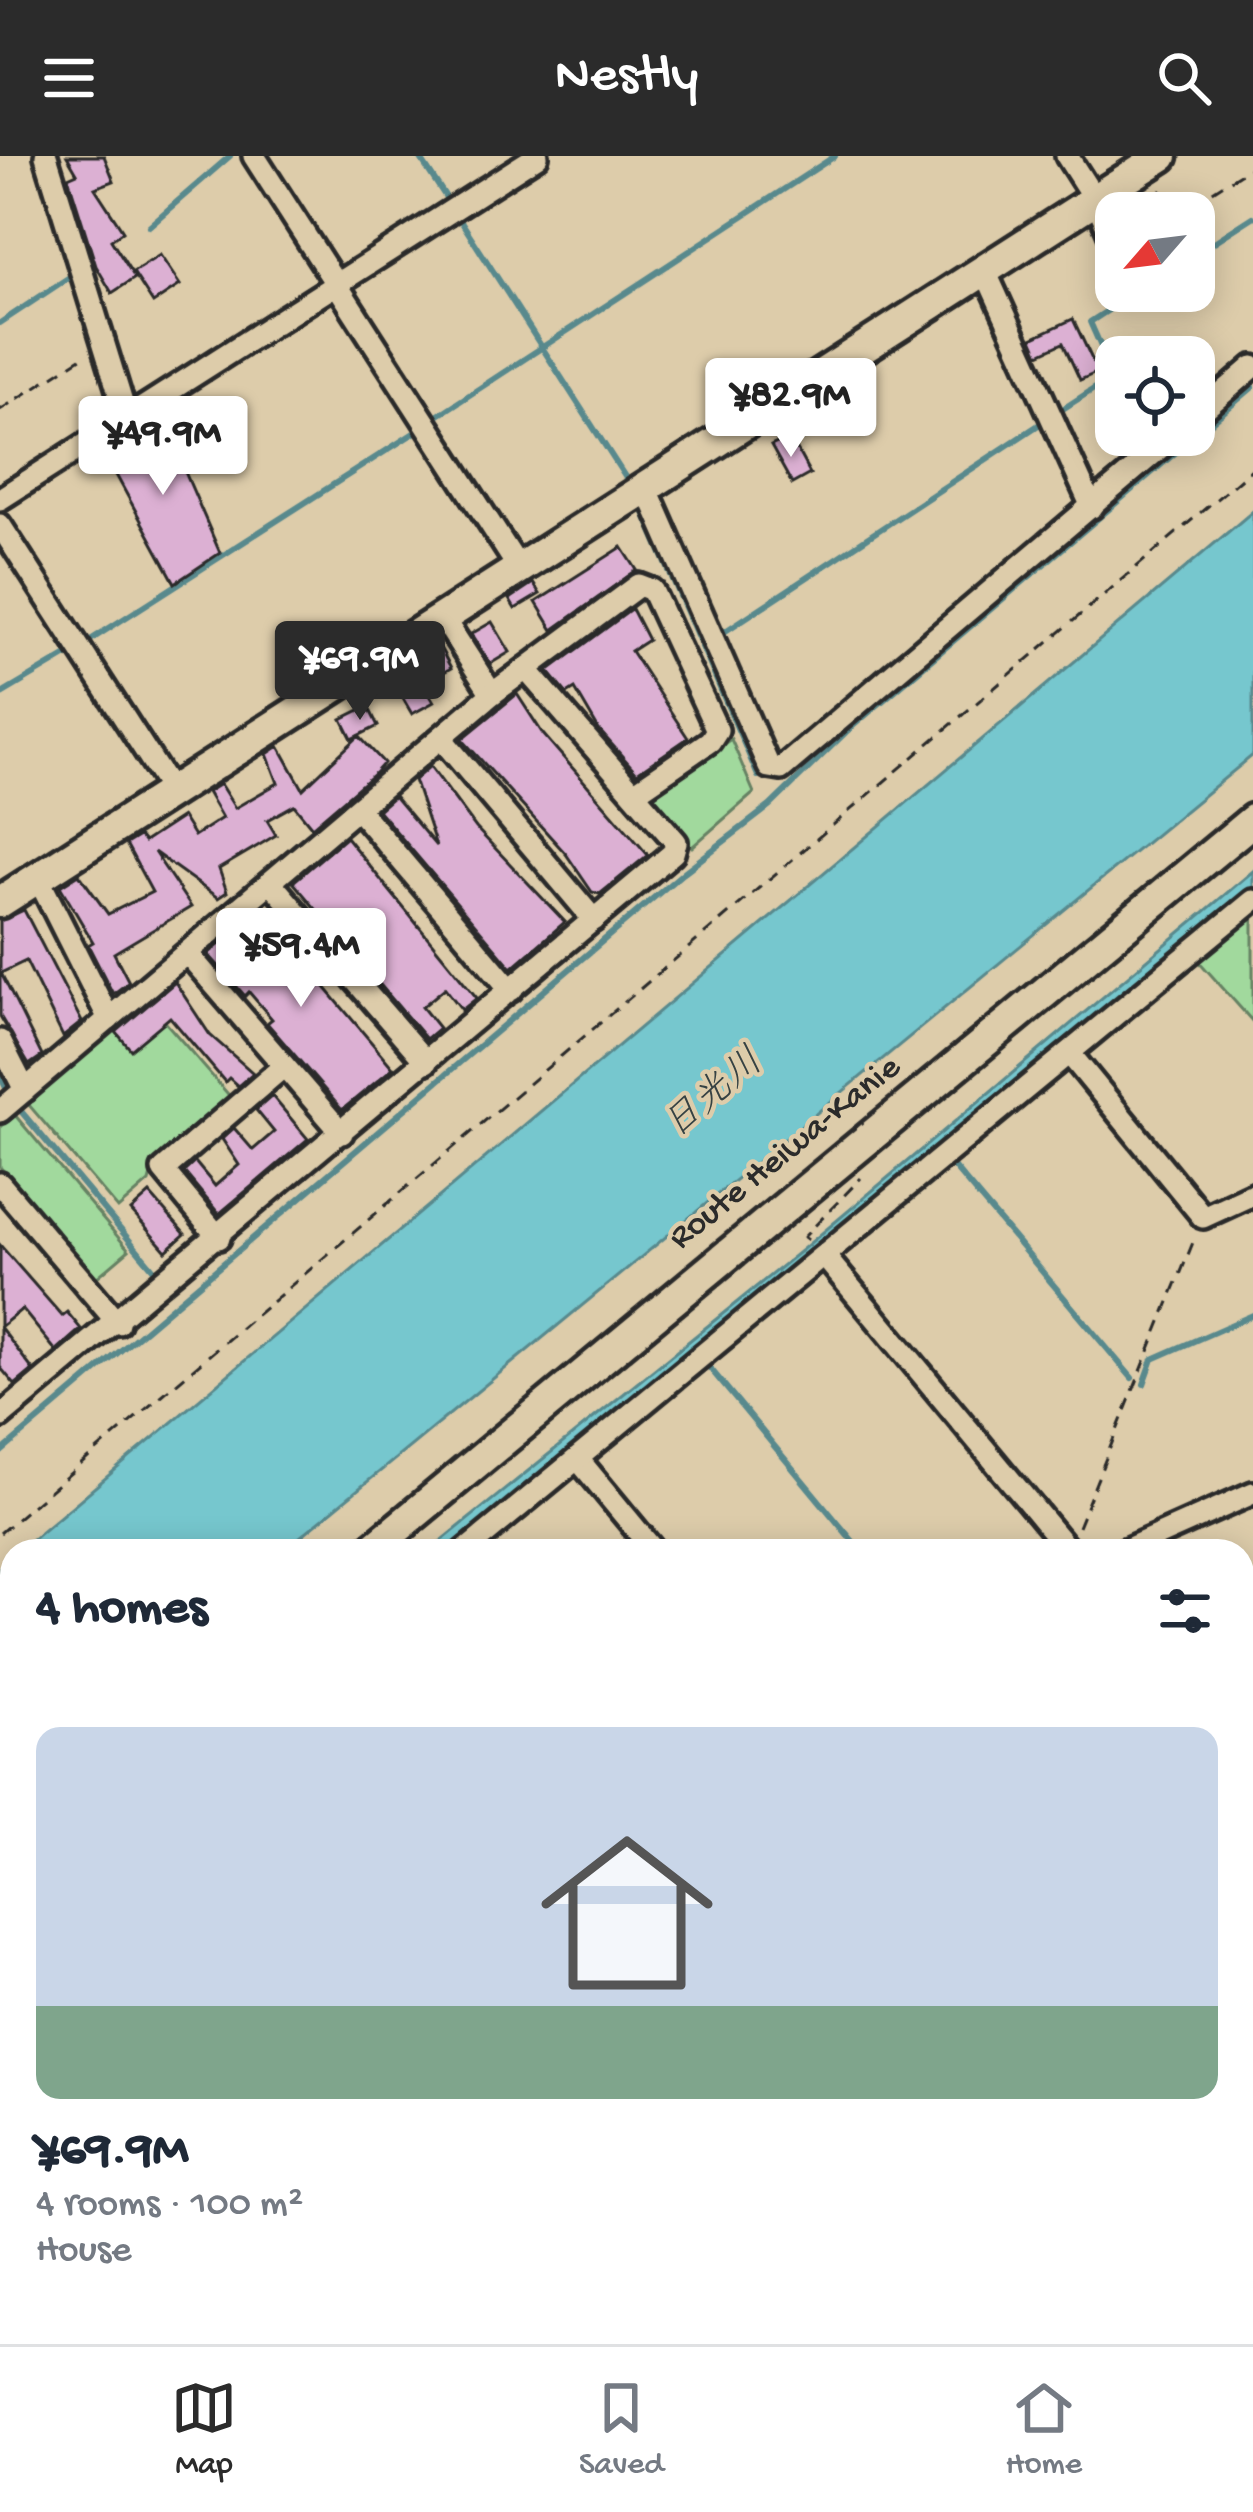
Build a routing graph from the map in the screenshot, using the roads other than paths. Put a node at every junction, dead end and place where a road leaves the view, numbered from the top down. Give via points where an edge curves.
1 (46, 156) edge
2 (254, 156) edge
3 (537, 156) edge
4 (1067, 156) edge
5 (1162, 156) edge
6 (1093, 201) junction
7 (1095, 206) edge
8 (986, 271) junction
9 (337, 285) junction
10 (1253, 367) edge
11 (1215, 400) edge
12 (127, 419) junction
13 (1150, 456) edge
14 (646, 487) junction
15 (0, 499) edge
16 (1092, 507) junction
17 (0, 525) edge
18 (520, 570) junction
19 (443, 618) junction
20 (526, 669) junction
21 (492, 694) junction
22 (441, 738) junction
23 (172, 793) junction
24 (634, 793) junction
25 (358, 808) junction
26 (1253, 820) edge
27 (38, 878) junction
28 (271, 883) junction
29 (1253, 901) edge
30 (0, 902) edge
31 (594, 920) junction
32 (188, 954) junction
33 (511, 990) junction
34 (109, 1019) junction
35 (0, 1041) edge
36 (1070, 1054) junction
37 (426, 1062) junction
38 (284, 1066) junction
39 (25, 1090) junction
40 (0, 1111) edge
41 (342, 1133) junction
42 (0, 1184) edge
43 (1253, 1194) edge
44 (219, 1238) junction
45 (826, 1258) junction
46 (118, 1323) junction
47 (4, 1404) edge
48 (578, 1459) junction
49 (1253, 1493) edge
50 (384, 1539) edge
51 (480, 1539) edge
52 (643, 1539) edge
53 (1059, 1539) edge
54 (1150, 1539) edge

1 - 12 street
2 - 9 street
3 - 9 street
4 - 6 street
5 - 6 street
6 - 7 lane
6 - 8 street
8 - 14 street
8 - 16 street
9 - 12 street
9 - 18 street
10 - 11 street
12 - 15 street
13 - 16 street
14 - 16 street via 770,767 782,770
14 - 18 street
17 - 23 street
18 - 19 street
19 - 21 street
19 - 23 street
20 - 21 street
20 - 24 street
20 - 24 street via 639,585 652,590 717,730
21 - 22 street
22 - 25 street
22 - 31 street
23 - 27 street
24 - 31 street via 676,842 673,853
25 - 28 street
25 - 33 street
26 - 50 street, Route Heiwa-Kanie
27 - 30 street
27 - 34 street
28 - 32 street
28 - 37 street
29 - 36 street
31 - 33 street
32 - 34 street
32 - 38 street
33 - 37 street
34 - 39 street
35 - 39 street
36 - 43 street via 1203,1216
36 - 45 street
37 - 41 street
38 - 41 street
38 - 44 street via 163,1170
39 - 40 street
41 - 44 street
42 - 46 street
44 - 46 street
45 - 48 street
45 - 53 street
46 - 47 street
48 - 51 street
48 - 52 street
49 - 54 street

